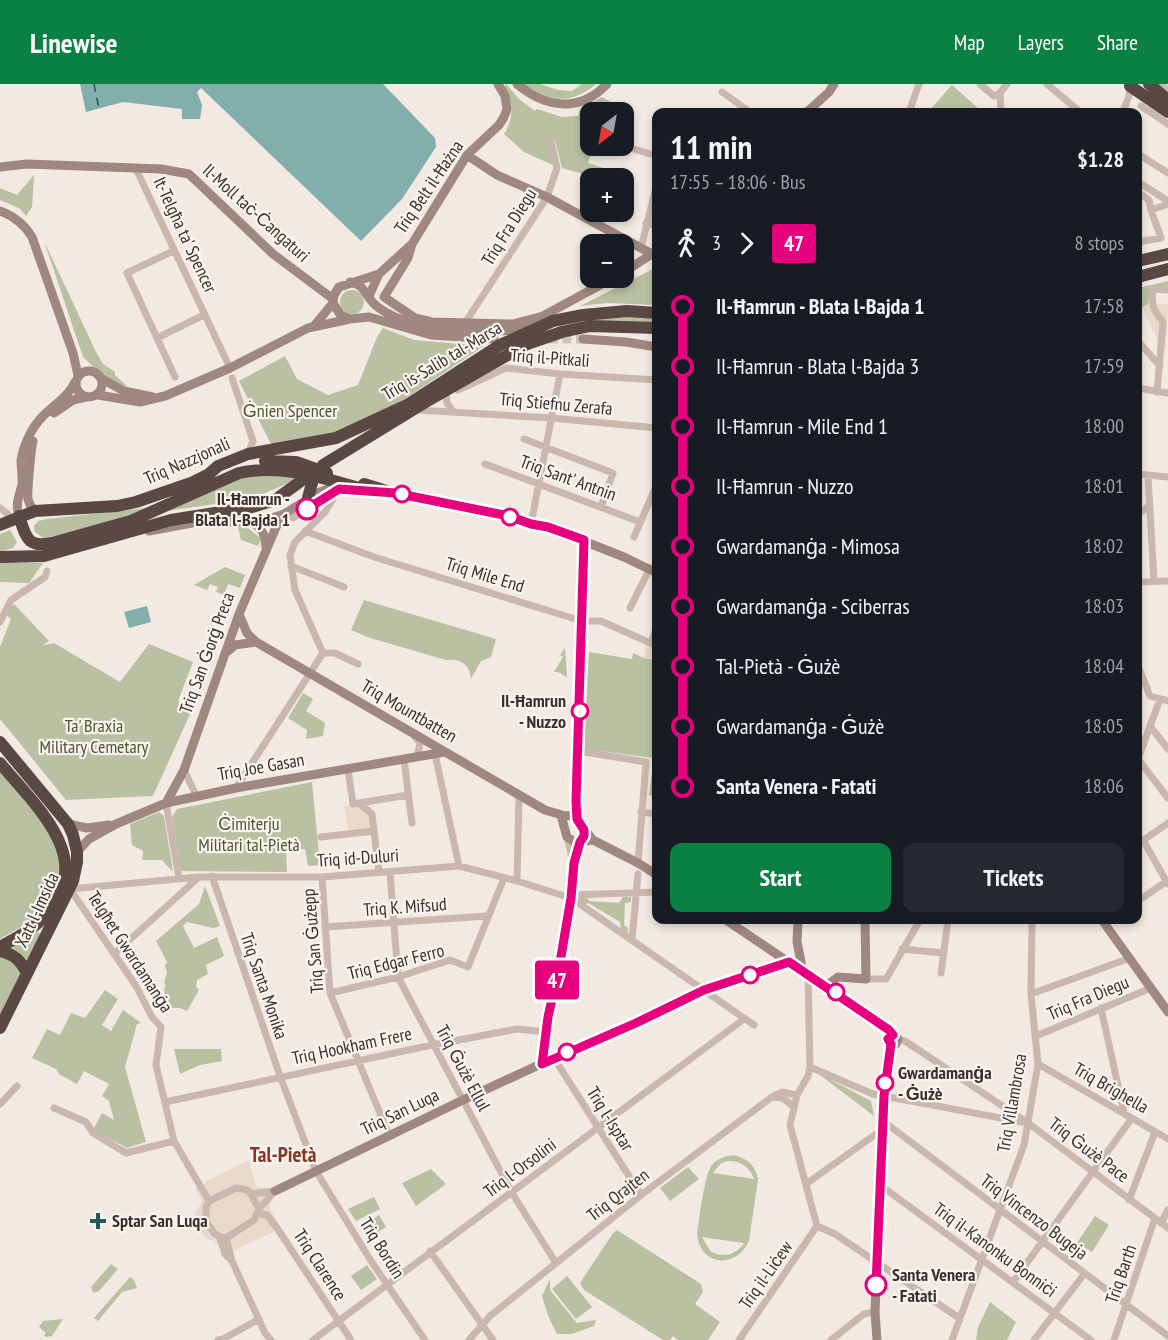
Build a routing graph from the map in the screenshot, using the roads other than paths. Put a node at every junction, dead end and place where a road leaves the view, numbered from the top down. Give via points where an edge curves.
1 (498, 84) edge
2 (518, 84) edge
3 (607, 84) edge
4 (834, 84) edge
5 (920, 84) edge
6 (980, 84) edge
7 (1007, 84) edge
8 (1047, 84) edge
9 (1160, 84) edge
10 (1130, 85) edge
11 (1168, 90) edge
12 (722, 92) dead end
13 (1000, 93) junction
14 (1145, 95) edge
15 (1168, 100) edge
16 (744, 108) edge
17 (811, 108) edge
18 (911, 108) edge
19 (1001, 108) edge
20 (1074, 108) edge
21 (1124, 108) edge
22 (1126, 108) edge
23 (1168, 112) edge
24 (1168, 124) edge
25 (551, 141) dead end
26 (634, 149) edge
27 (652, 154) edge
28 (467, 155) junction
29 (1142, 157) edge
30 (0, 167) edge
31 (136, 169) junction
32 (1168, 173) edge
33 (1142, 185) edge
34 (1142, 195) edge
35 (547, 196) junction
36 (652, 201) edge
37 (1168, 202) edge
38 (1151, 210) junction
39 (0, 211) edge
40 (646, 223) junction
41 (652, 224) edge
42 (1142, 241) edge
43 (411, 244) junction
44 (640, 248) junction
45 (173, 251) junction
46 (652, 252) edge
47 (652, 254) edge
48 (1168, 254) edge
49 (1142, 260) edge
50 (634, 266) edge
51 (1168, 269) edge
52 (379, 274) junction
53 (1142, 276) edge
54 (346, 283) junction
55 (316, 285) junction
56 (594, 288) edge
57 (1168, 290) edge
58 (370, 298) junction
59 (333, 301) junction
60 (652, 313) edge
61 (204, 315) junction
62 (355, 318) junction
63 (1166, 322) edge
64 (465, 323) junction
65 (543, 325) junction
66 (315, 326) junction
67 (652, 328) edge
68 (157, 338) junction
69 (494, 339) dead end
70 (583, 339) tunnel mouth
71 (652, 346) edge
72 (1142, 346) edge
73 (1160, 366) junction
74 (230, 368) junction
75 (560, 374) junction
76 (80, 376) junction
77 (175, 377) dead end
78 (232, 378) dead end
79 (102, 379) junction
80 (652, 380) edge
81 (1142, 389) edge
82 (1157, 392) junction
83 (446, 393) junction
84 (1168, 393) edge
85 (98, 395) junction
86 (86, 396) junction
87 (154, 397) junction
88 (58, 406) junction
89 (411, 411) junction
90 (453, 411) junction
91 (551, 418) junction
92 (652, 428) edge
93 (353, 432) joint
94 (524, 438) dead end
95 (545, 448) junction
96 (248, 453) junction
97 (265, 461) junction
98 (485, 464) dead end
99 (323, 465) dead end
100 (209, 474) junction
101 (1142, 474) edge
102 (1148, 475) junction
103 (1168, 477) edge
104 (306, 479) junction
105 (539, 483) junction
106 (339, 489) junction
107 (371, 491) junction
108 (393, 493) junction
109 (652, 495) edge
110 (308, 498) junction
111 (1149, 506) junction
112 (601, 507) junction
113 (0, 508) edge
114 (237, 509) junction
115 (1142, 511) edge
116 (35, 512) junction
117 (284, 514) junction
118 (130, 520) junction
119 (9, 521) edge
120 (250, 522) junction
121 (640, 522) junction
122 (531, 524) junction
123 (304, 531) junction
124 (24, 533) junction
125 (122, 534) junction
126 (633, 537) dead end
127 (584, 540) junction
128 (44, 545) junction
129 (267, 550) junction
130 (0, 557) edge
131 (291, 566) junction
132 (47, 572) dead end
133 (652, 572) edge
134 (652, 574) edge
135 (1154, 581) junction
136 (1168, 581) edge
137 (1142, 582) edge
138 (344, 587) dead end
139 (630, 608) dead end
140 (239, 614) junction
141 (582, 621) junction
142 (0, 622) edge
143 (256, 642) junction
144 (652, 644) edge
145 (226, 653) junction
146 (323, 653) junction
147 (358, 664) dead end
148 (311, 673) junction
149 (1142, 676) edge
150 (1160, 699) junction
151 (1168, 701) edge
152 (1150, 726) junction
153 (412, 732) junction
154 (0, 742) edge
155 (1142, 748) edge
156 (1168, 749) edge
157 (578, 751) junction
158 (445, 752) junction
159 (435, 754) junction
160 (417, 757) junction
161 (404, 759) junction
162 (0, 763) edge
163 (1142, 764) edge
164 (348, 769) junction
165 (184, 770) junction
166 (236, 788) junction
167 (408, 795) junction
168 (519, 795) junction
169 (197, 797) junction
170 (1168, 798) edge
171 (166, 803) junction
172 (357, 804) junction
173 (641, 812) junction
174 (652, 813) edge
175 (568, 819) junction
176 (412, 823) dead end
177 (1168, 823) edge
178 (68, 824) junction
179 (116, 824) junction
180 (584, 830) junction
181 (374, 831) junction
182 (321, 837) dead end
183 (567, 837) junction
184 (593, 840) junction
185 (1142, 841) edge
186 (580, 842) junction
187 (1142, 844) edge
188 (77, 852) junction
189 (574, 863) junction
190 (638, 863) junction
191 (459, 867) junction
192 (379, 872) junction
193 (390, 872) junction
194 (652, 872) edge
195 (638, 873) dead end
196 (212, 876) junction
197 (199, 877) junction
198 (179, 878) junction
199 (322, 878) junction
200 (504, 878) junction
201 (517, 881) junction
202 (1167, 882) edge
203 (70, 889) junction
204 (636, 892) junction
205 (652, 892) edge
206 (572, 897) junction
207 (1142, 899) edge
208 (488, 916) junction
209 (394, 922) junction
210 (732, 924) edge
211 (798, 924) edge
212 (865, 924) edge
213 (918, 924) edge
214 (947, 924) edge
215 (1032, 924) edge
216 (1109, 924) edge
217 (325, 927) junction
218 (632, 940) junction
219 (0, 949) edge
220 (902, 949) junction
221 (943, 953) junction
222 (114, 954) junction
223 (1130, 958) junction
224 (789, 962) junction
225 (806, 973) junction
226 (940, 973) dead end
227 (27, 974) junction
228 (398, 977) junction
229 (866, 979) junction
230 (826, 986) junction
231 (1151, 988) junction
232 (704, 990) junction
233 (330, 993) junction
234 (1031, 994) junction
235 (1101, 1008) junction
236 (1168, 1012) edge
237 (744, 1019) junction
238 (2, 1023) edge
239 (754, 1025) dead end
240 (547, 1032) junction
241 (1036, 1036) junction
242 (894, 1039) junction
243 (432, 1045) junction
244 (554, 1058) junction
245 (358, 1061) junction
246 (542, 1064) junction
247 (1038, 1064) junction
248 (810, 1066) junction
249 (280, 1076) junction
250 (17, 1086) dead end
251 (797, 1095) junction
252 (884, 1096) junction
253 (772, 1097) junction
254 (990, 1099) junction
255 (464, 1100) junction
256 (165, 1102) junction
257 (0, 1104) edge
258 (794, 1107) junction
259 (54, 1108) dead end
260 (1124, 1113) junction
261 (988, 1115) junction
262 (1132, 1118) junction
263 (1028, 1123) junction
264 (883, 1125) junction
265 (598, 1128) junction
266 (1155, 1132) junction
267 (389, 1135) junction
268 (1168, 1139) edge
269 (174, 1141) junction
270 (316, 1171) junction
271 (1093, 1171) junction
272 (806, 1184) junction
273 (880, 1185) junction
274 (275, 1191) junction
275 (512, 1193) junction
276 (251, 1194) junction
277 (641, 1196) junction
278 (1129, 1200) junction
279 (209, 1201) junction
280 (1000, 1209) junction
281 (1168, 1210) edge
282 (259, 1211) junction
283 (1158, 1221) junction
284 (817, 1226) junction
285 (1168, 1228) edge
286 (223, 1238) junction
287 (1043, 1242) junction
288 (430, 1251) junction
289 (982, 1260) junction
290 (876, 1262) junction
291 (556, 1263) junction
292 (1084, 1274) junction
293 (1013, 1282) junction
294 (387, 1285) junction
295 (1126, 1305) junction
296 (875, 1312) junction
297 (1054, 1313) junction
298 (959, 1318) junction
299 (259, 1319) junction
300 (339, 1322) junction
301 (482, 1324) junction
302 (1168, 1336) edge
303 (953, 1337) edge
304 (218, 1340) edge
305 (270, 1340) edge
306 (313, 1340) edge
307 (351, 1340) edge
308 (425, 1340) edge
309 (469, 1340) edge
310 (493, 1340) edge
311 (739, 1340) edge
312 (831, 1340) edge
313 (877, 1340) edge
314 (948, 1340) edge
315 (1034, 1340) edge
316 (1091, 1340) edge
317 (1114, 1340) edge

1 - 28 street, Triq Belt il-Ħażna via 506,96 504,117
2 - 3 street via 534,97 556,104 581,102
4 - 17 street
5 - 18 street
6 - 13 street via 994,96
7 - 13 street
8 - 20 street
9 - 11 street
10 - 14 highway
10 - 21 street
12 - 16 street
13 - 19 street
14 - 15 highway
14 - 22 street
14 - 23 highway
14 - 24 street
25 - 35 street, Triq Fra Diegu via 557,168
26 - 27 street
28 - 35 street via 497,175
28 - 43 street, Triq Belt il-Ħażna
29 - 32 street
30 - 31 street, Il-Moll taċ-Ċangaturi via 27,164
31 - 45 street, It-Telgħa ta' Spencer
31 - 55 street, Il-Moll taċ-Ċangaturi via 189,174 273,254
33 - 37 street
34 - 38 street via 1149,200
35 - 44 street
35 - 64 street, Triq Fra Diegu
36 - 40 street
37 - 38 street
38 - 42 street via 1161,237
39 - 76 street via 21,223 32,237
40 - 41 street
40 - 44 street
43 - 52 street, Triq Belt il-Ħażna
43 - 64 street via 408,258 384,297 415,318
44 - 46 street
45 - 61 street, It-Telgħa ta' Spencer
45 - 68 street via 127,273
47 - 50 street
48 - 49 highway
51 - 53 highway
52 - 54 street, Il-Moll taċ-Ċangaturi
52 - 58 street
54 - 55 street, Il-Moll taċ-Ċangaturi
54 - 58 street via 360,286
54 - 59 street via 336,290
55 - 59 street, Il-Moll taċ-Ċangaturi
56 - 64 street via 536,319 513,324
57 - 63 street via 1153,289 1151,303
58 - 62 street via 367,312
58 - 65 street via 388,314 431,328 511,331
59 - 62 street via 340,314
59 - 66 street
60 - 65 highway, Triq is-Salib tal-Marsa via 583,315
61 - 68 street, It-Telgħa ta' Spencer
61 - 74 street, It-Telgħa ta' Spencer
62 - 66 street
62 - 69 street via 369,317 431,335
63 - 73 street
65 - 93 highway, Triq is-Salib tal-Marsa via 492,349 407,405
66 - 74 street
67 - 83 highway, Triq is-Salib tal-Marsa via 590,326 562,332 527,344
68 - 77 street
70 - 71 street
72 - 73 street
73 - 82 street
74 - 87 street via 172,394
75 - 80 street, Triq il-Pitkali
75 - 83 street, Triq il-Pitkali via 506,368
75 - 91 street
76 - 79 street via 97,373
76 - 86 street via 77,390
76 - 88 street
78 - 96 street via 253,441
79 - 85 street
79 - 87 street via 124,391
81 - 82 street
82 - 84 street
83 - 89 highway, Triq is-Salib tal-Marsa
83 - 90 street
85 - 86 street
85 - 87 street via 140,402
86 - 88 street
88 - 116 street via 38,431 30,450 27,496
88 - 119 street via 34,427 25,446 22,484
89 - 90 street, Triq Stiefnu Zerafa
89 - 99 highway
90 - 91 street, Triq Stiefnu Zerafa
91 - 92 street, Triq Stiefnu Zerafa
91 - 95 street
93 - 96 highway, Triq Nazzjonali via 318,443
94 - 95 street
95 - 105 street
95 - 112 street via 613,473
96 - 100 highway, Triq Nazzjonali
97 - 100 highway
97 - 104 highway via 298,466
97 - 108 highway via 296,462
98 - 105 street, Triq Sant' Antnin
100 - 116 highway, Triq Nazzjonali via 136,502
101 - 102 street
102 - 103 street
102 - 111 street
104 - 107 highway
104 - 110 highway via 312,487
104 - 114 highway via 275,500
104 - 118 highway via 273,468 239,473
105 - 112 street, Triq Sant' Antnin
105 - 122 street
106 - 107 street
106 - 110 street
106 - 117 street via 293,518
106 - 123 street via 325,512
107 - 108 street
108 - 122 street
109 - 121 street
110 - 117 street
111 - 115 street
111 - 135 street
112 - 121 street, Triq Sant' Antnin
113 - 119 street via 8,514
114 - 118 highway
114 - 125 highway via 171,520
116 - 119 highway, Triq Nazzjonali
116 - 124 highway via 27,518
117 - 120 street
117 - 129 street, Triq San Ġorġ Preca
118 - 128 highway
119 - 124 highway
119 - 128 highway via 26,543
120 - 125 street via 197,522
120 - 129 street via 265,535
121 - 126 street
122 - 127 street
123 - 131 street via 290,555
123 - 141 street, Triq Mile End via 374,557
124 - 128 highway via 34,543
125 - 130 highway via 44,556
127 - 133 street
127 - 141 street
129 - 140 street, Triq San Ġorġ Preca
131 - 138 street
131 - 146 street via 295,590
132 - 142 street via 11,600
134 - 139 street
135 - 136 street
135 - 137 street
140 - 143 street, Triq Mountbatten via 247,633
140 - 145 street, Triq San Ġorġ Preca
141 - 144 street, Triq Mile End via 601,621
141 - 157 street
143 - 145 street via 235,645
143 - 148 street, Triq Mountbatten
145 - 165 street, Triq San Ġorġ Preca
146 - 147 street via 335,653
146 - 148 street
148 - 153 street, Triq Mountbatten
148 - 166 street
149 - 150 street via 1150,696
150 - 151 street
150 - 152 street
152 - 155 street
152 - 156 street
153 - 158 street, Triq Mountbatten
153 - 160 street via 420,743
154 - 178 highway, Xatt l-Imsida
157 - 173 street via 646,762
157 - 175 street via 576,801
158 - 159 street, Triq Joe Gasan
158 - 168 street, Triq Mountbatten
159 - 160 street, Triq Joe Gasan
159 - 191 street
160 - 161 street, Triq Joe Gasan
161 - 164 street, Triq Joe Gasan
161 - 167 street
162 - 219 highway, Xatt l-Imsida via 55,831 64,852 65,881 42,919
163 - 170 street
164 - 166 street, Triq Joe Gasan
164 - 172 street
165 - 169 street
165 - 171 street, Triq San Ġorġ Preca
166 - 169 street, Triq Joe Gasan
167 - 172 street
167 - 176 street
168 - 175 street, Triq Mountbatten
168 - 201 street
169 - 171 street, Triq Joe Gasan
171 - 179 street, Triq Joe Gasan
171 - 198 street
172 - 181 street via 372,814
173 - 174 street
173 - 190 street
175 - 180 street
175 - 183 street
177 - 185 street
178 - 179 street, Triq Joe Gasan via 87,828
178 - 188 highway, Xatt l-Imsida
179 - 188 street, Triq Joe Gasan via 84,843
180 - 184 street
180 - 186 street
181 - 182 street
181 - 192 street
183 - 186 street
183 - 189 street
184 - 186 street
184 - 190 street
186 - 189 street
187 - 202 street
188 - 203 highway, Xatt l-Imsida
189 - 206 street
190 - 194 street
191 - 193 street, Triq id-Duluri
191 - 200 street, Triq id-Duluri
192 - 193 street, Triq id-Duluri
192 - 199 street, Triq id-Duluri
193 - 209 street, Triq Ġużè Ellul
195 - 204 street
196 - 197 street, Triq id-Duluri
196 - 199 street, Triq id-Duluri
196 - 249 street, Triq Santa Monika
197 - 198 street, Triq id-Duluri
197 - 222 street
198 - 203 street, Triq id-Duluri
199 - 217 street, Triq San Ġużepp
200 - 201 street, Triq id-Duluri
200 - 208 street
201 - 206 street, Triq id-Duluri
202 - 207 street
203 - 222 street, Telgħet Gwardamanġa
203 - 227 highway, Xatt l-Imsida
204 - 205 street
204 - 206 street
204 - 218 street
206 - 218 street
206 - 240 street
208 - 209 street, Triq K. Mifsud
208 - 228 street, Triq Edgar Ferro via 468,967 450,960
209 - 217 street, Triq K. Mifsud
209 - 228 street, Triq Ġużè Ellul
210 - 224 street
211 - 225 street via 797,942
212 - 229 street
213 - 220 street
214 - 221 street
215 - 234 street, Triq Villambrosa
216 - 223 street
217 - 233 street, Triq San Ġużepp
218 - 232 street
219 - 227 highway via 22,963
220 - 221 street
220 - 229 street via 886,979
221 - 226 street
222 - 256 street, Telgħet Gwardamanġa via 161,1027 156,1065
223 - 231 street
223 - 234 street
224 - 225 street
224 - 232 street, Triq San Luqa
225 - 230 street
225 - 248 street
227 - 238 highway, Xatt l-Imsida
228 - 233 street, Triq Edgar Ferro
228 - 243 street, Triq Ġużè Ellul
229 - 230 street via 838,977
230 - 242 street via 867,1014
231 - 235 street, Triq Fra Diegu
231 - 236 street
232 - 237 street
232 - 244 street, Triq San Luqa
233 - 245 street, Triq San Ġużepp
234 - 241 street, Triq Villambrosa
235 - 241 street, Triq Fra Diegu
235 - 260 street
237 - 239 street
237 - 265 street, Triq l-Orsolini
240 - 243 street, Triq Hookham Frere via 517,1029
240 - 246 street
241 - 247 street, Triq Villambrosa
242 - 252 street
242 - 254 street, Triq Ġużè Pace via 905,1041
243 - 245 street, Triq Hookham Frere
243 - 255 street, Triq Ġużè Ellul
244 - 246 street, Triq San Luqa
244 - 265 street, Triq l-Isptar
245 - 249 street, Triq Hookham Frere
245 - 267 street, Triq San Ġużepp
246 - 255 street, Triq San Luqa
247 - 260 street, Triq Brighella
247 - 263 street, Triq Villambrosa
248 - 251 street
248 - 252 street
249 - 256 street, Triq Hookham Frere
249 - 270 street, Triq Santa Monika
250 - 257 street
251 - 253 street via 782,1092
251 - 258 street
252 - 261 street
252 - 264 street
253 - 258 street via 783,1098
253 - 277 street, Triq Qrajten
254 - 261 street
254 - 263 street, Triq Ġużè Pace
255 - 267 street, Triq San Luqa
255 - 275 street, Triq Ġużè Ellul
256 - 269 street, Telgħet Gwardamanġa
258 - 272 street via 790,1125
259 - 269 street via 86,1122 93,1133 126,1153
260 - 262 street, Triq Brighella
261 - 263 street
262 - 266 street, Triq Brighella
262 - 271 street
263 - 271 street, Triq Ġużè Pace
263 - 280 street, Triq Villambrosa via 1024,1145
264 - 272 street
264 - 273 street
264 - 280 street, Triq Vincenzo Bugeja
265 - 275 street, Triq l-Orsolini
265 - 277 street, Triq l-Isptar
266 - 268 street, Triq Brighella
266 - 278 street
267 - 270 street, Triq San Luqa
269 - 279 street, Telgħet Gwardamanġa
270 - 274 street, Triq San Luqa
270 - 294 street, Triq Bordin
271 - 278 street, Triq Ġużè Pace
271 - 287 street
272 - 284 street
273 - 289 street, Triq il-Kanonku Bonniċi
273 - 290 street
274 - 276 street
274 - 282 street
275 - 288 street, Triq l-Orsolini
275 - 291 street, Triq Ġużè Ellul
276 - 279 street via 236,1188
276 - 282 street
277 - 291 street, Triq Qrajten
278 - 283 street, Triq Ġużè Pace
279 - 286 street via 206,1221
280 - 287 street, Triq Vincenzo Bugeja
280 - 289 street, Triq Villambrosa
281 - 283 street, Triq Barth
282 - 286 street via 254,1220
282 - 300 street, Triq Clarence via 277,1228
283 - 285 street, Triq Ġużè Pace
283 - 295 street, Triq Barth
284 - 290 street
284 - 311 street, Triq il-Liċew
286 - 299 street
287 - 292 street, Triq Vincenzo Bugeja
287 - 293 street
288 - 294 street, Triq l-Orsolini
288 - 301 street
289 - 293 street, Triq il-Kanonku Bonniċi
289 - 298 street, Triq Villambrosa
290 - 296 street
290 - 298 street
291 - 301 street, Triq Qrajten
292 - 295 street, Triq Vincenzo Bugeja
292 - 297 street
293 - 297 street, Triq il-Kanonku Bonniċi
294 - 300 street, Triq l-Orsolini
294 - 308 street, Triq Bordin
295 - 302 street, Triq Vincenzo Bugeja
295 - 317 street, Triq Barth
296 - 312 street via 864,1314
296 - 313 street
297 - 315 street
297 - 316 street, Triq il-Kanonku Bonniċi
298 - 303 street, Triq Villambrosa
299 - 304 street
299 - 305 street
300 - 306 street, Triq l-Orsolini
300 - 307 street, Triq Clarence
301 - 309 street, Triq Qrajten
301 - 310 street
303 - 314 street, Triq Villambrosa

